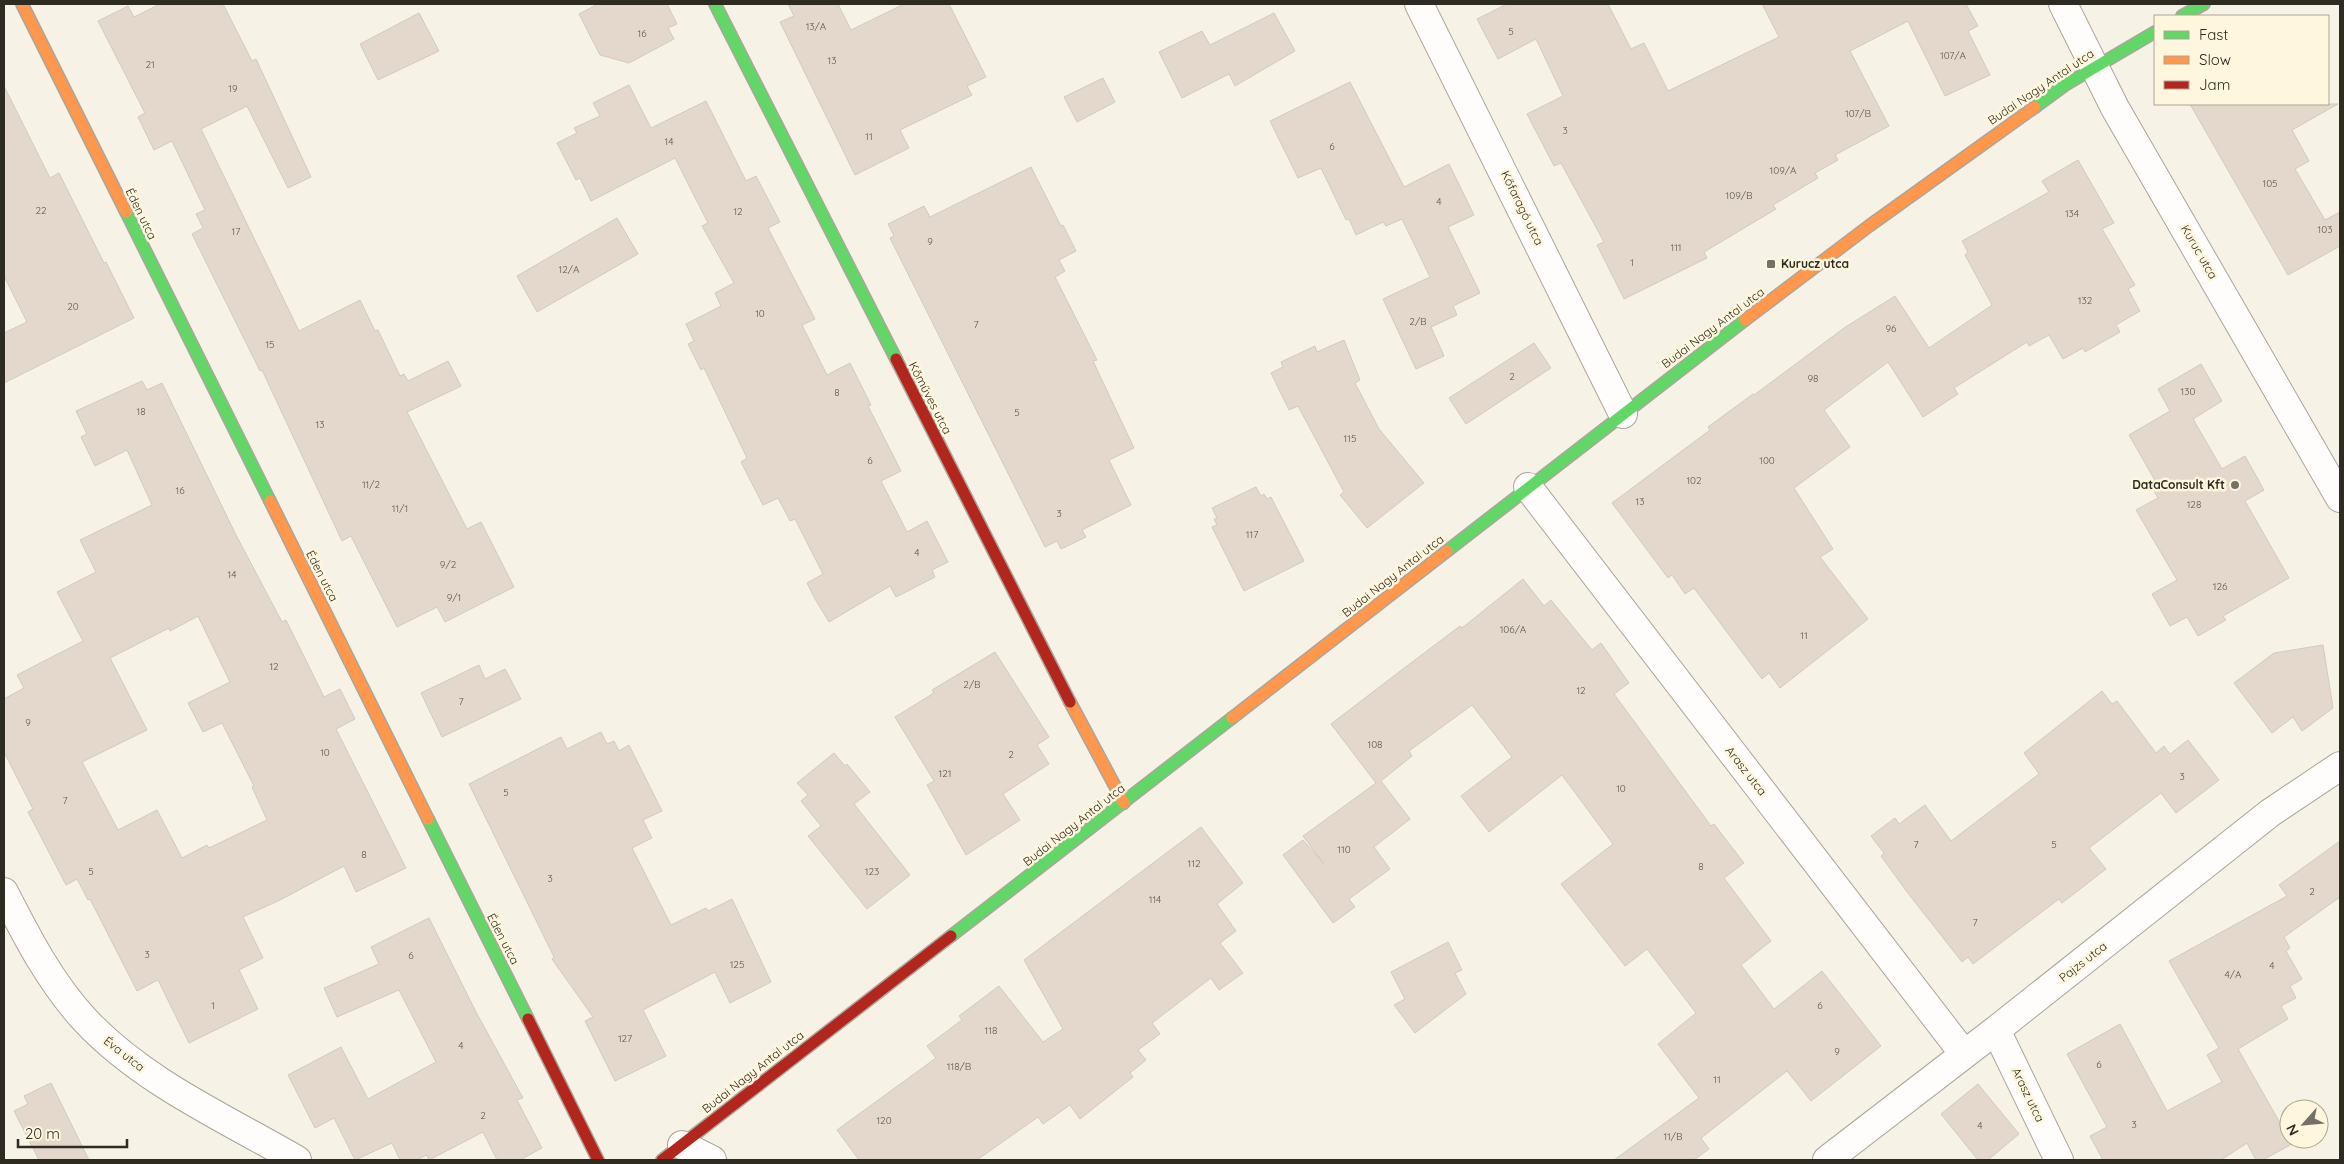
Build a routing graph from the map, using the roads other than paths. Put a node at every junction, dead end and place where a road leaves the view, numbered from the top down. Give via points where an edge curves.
1 (22, 4) edge
2 (715, 4) edge
3 (1419, 4) edge
4 (2063, 4) edge
5 (2204, 4) edge
6 (2184, 15) edge
7 (2154, 33) edge
8 (2094, 67) junction
9 (1623, 414) junction
10 (1528, 488) junction
11 (2340, 498) edge
12 (2340, 766) edge
13 (1124, 803) junction
14 (4, 892) edge
15 (1996, 1030) junction
16 (1964, 1054) junction
17 (672, 1153) edge
18 (297, 1160) edge
19 (598, 1160) edge
20 (712, 1160) edge
21 (1827, 1160) edge
22 (2059, 1160) edge

1 - 19 street, Éden utca
2 - 13 street, Kőműves utca via 1049,662
3 - 9 street, Kőfaragó utca
4 - 8 street, Kuruc utca
5 - 6 street
7 - 8 street, Budai Nagy Antal utca
8 - 9 street, Budai Nagy Antal utca via 2022,114 1914,193
8 - 11 street, Kuruc utca
9 - 10 street, Budai Nagy Antal utca
10 - 13 street, Budai Nagy Antal utca
10 - 16 street, Arasz utca
12 - 15 street, Pajzs utca via 2270,813
13 - 17 street, Budai Nagy Antal utca
14 - 18 street, Éva utca via 54,982 101,1036 151,1075
15 - 16 street, Pajzs utca
15 - 22 street, Arasz utca
16 - 21 street, Pajzs utca
17 - 20 street

